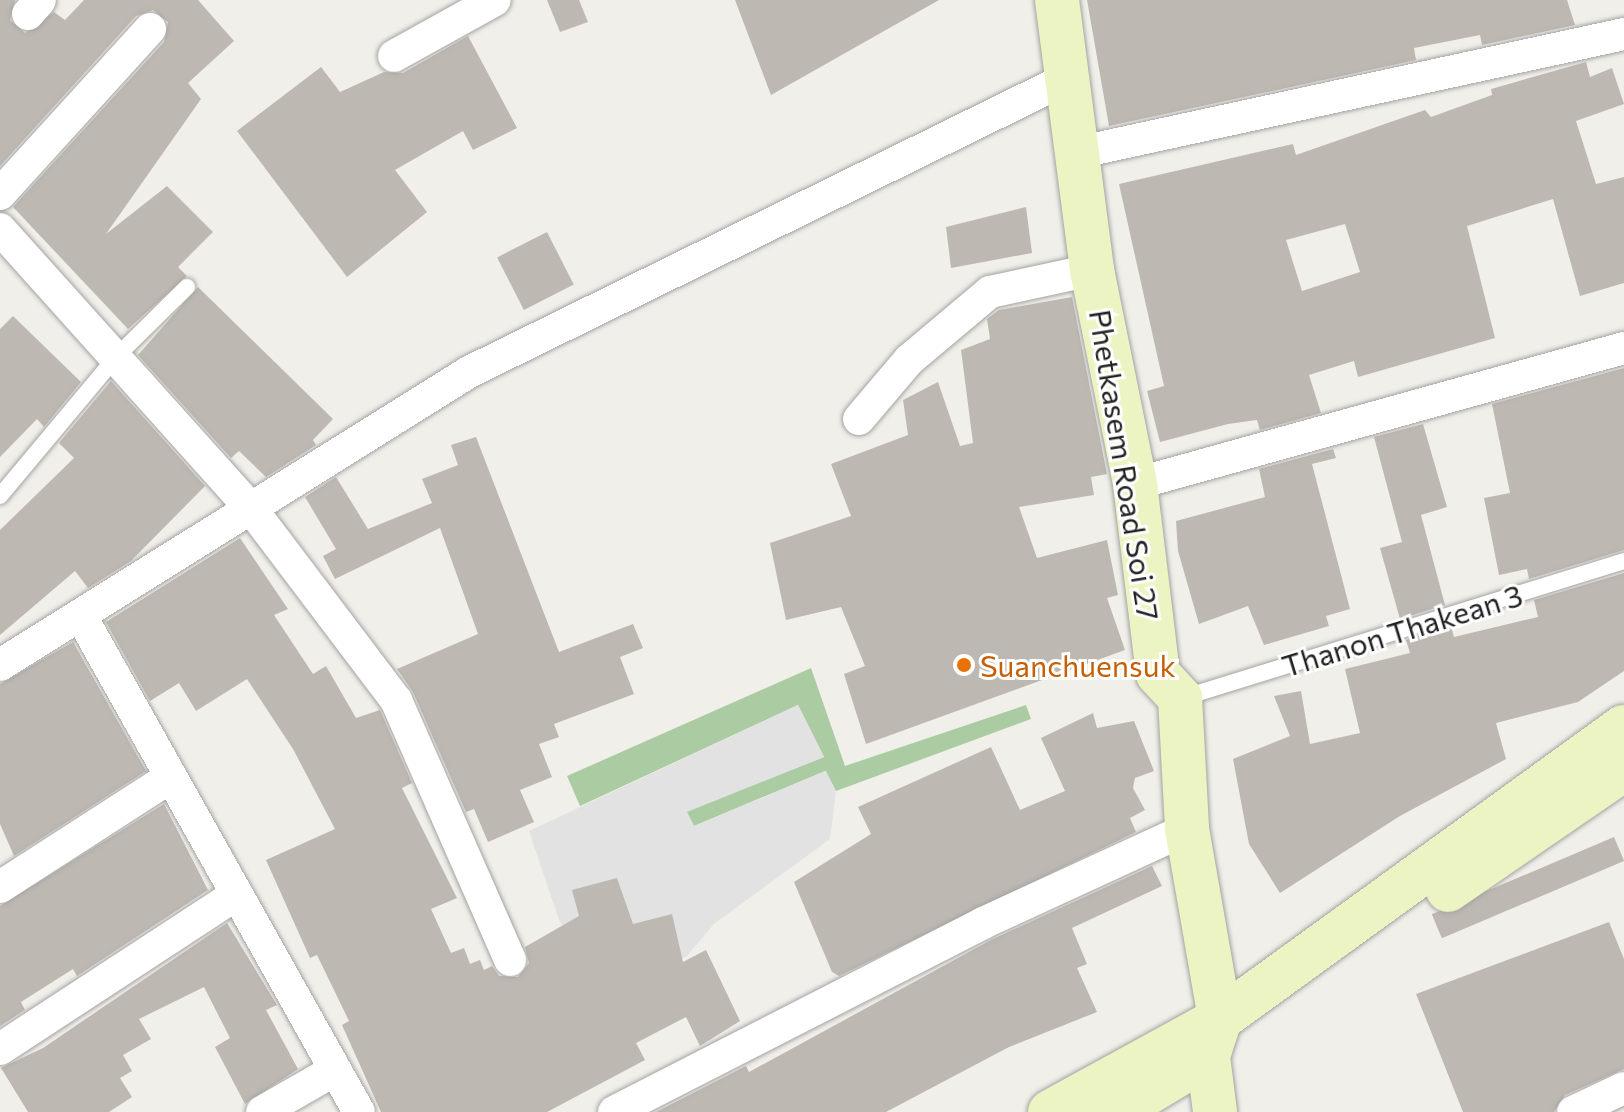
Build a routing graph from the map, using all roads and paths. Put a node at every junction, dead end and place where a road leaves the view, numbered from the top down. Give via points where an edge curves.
1 (495, 0) edge
2 (1057, 0) edge
3 (150, 29) dead end
4 (1624, 34) edge
5 (394, 56) dead end
6 (1064, 80) junction
7 (1076, 153) junction
8 (0, 194) edge
9 (0, 229) edge
10 (1092, 270) junction
11 (187, 287) dead end
12 (1624, 348) edge
13 (118, 355) junction
14 (859, 419) dead end
15 (1135, 484) junction
16 (0, 496) edge
17 (253, 511) junction
18 (1624, 561) edge
19 (82, 618) junction
20 (0, 665) edge
21 (1180, 698) junction
22 (1624, 727) edge
23 (1624, 769) edge
24 (171, 777) junction
25 (1187, 829) junction
26 (0, 887) edge
27 (237, 894) junction
28 (510, 960) dead end
29 (1214, 1038) junction
30 (0, 1049) edge
31 (335, 1070) junction
32 (1624, 1088) edge
33 (262, 1112) edge
34 (359, 1112) edge
35 (614, 1112) edge
36 (1050, 1112) edge
37 (1116, 1112) edge
38 (1215, 1112) edge
39 (1573, 1112) edge

1 - 5 street
2 - 6 main road, Phetkasem Road Soi 27
3 - 8 street
4 - 7 street
6 - 7 main road, Phetkasem Road Soi 27
6 - 17 street via 469,372
7 - 10 main road, Phetkasem Road Soi 27
9 - 13 street
10 - 14 street via 990,292 909,360
10 - 15 main road, Phetkasem Road Soi 27
11 - 13 lane
12 - 15 street
13 - 16 lane
13 - 17 street
15 - 21 main road, Phetkasem Road Soi 27 via 1158,674
17 - 19 street
17 - 28 street via 396,700
18 - 21 lane, Thanon Thakean 3
19 - 20 street
19 - 24 street
21 - 25 main road
22 - 29 main road
23 - 29 main road
24 - 26 street
24 - 27 street
25 - 29 main road
25 - 35 street via 983,923
27 - 30 street
27 - 31 street
29 - 36 main road
29 - 37 main road
29 - 38 main road
31 - 33 street
31 - 34 street
32 - 39 street

